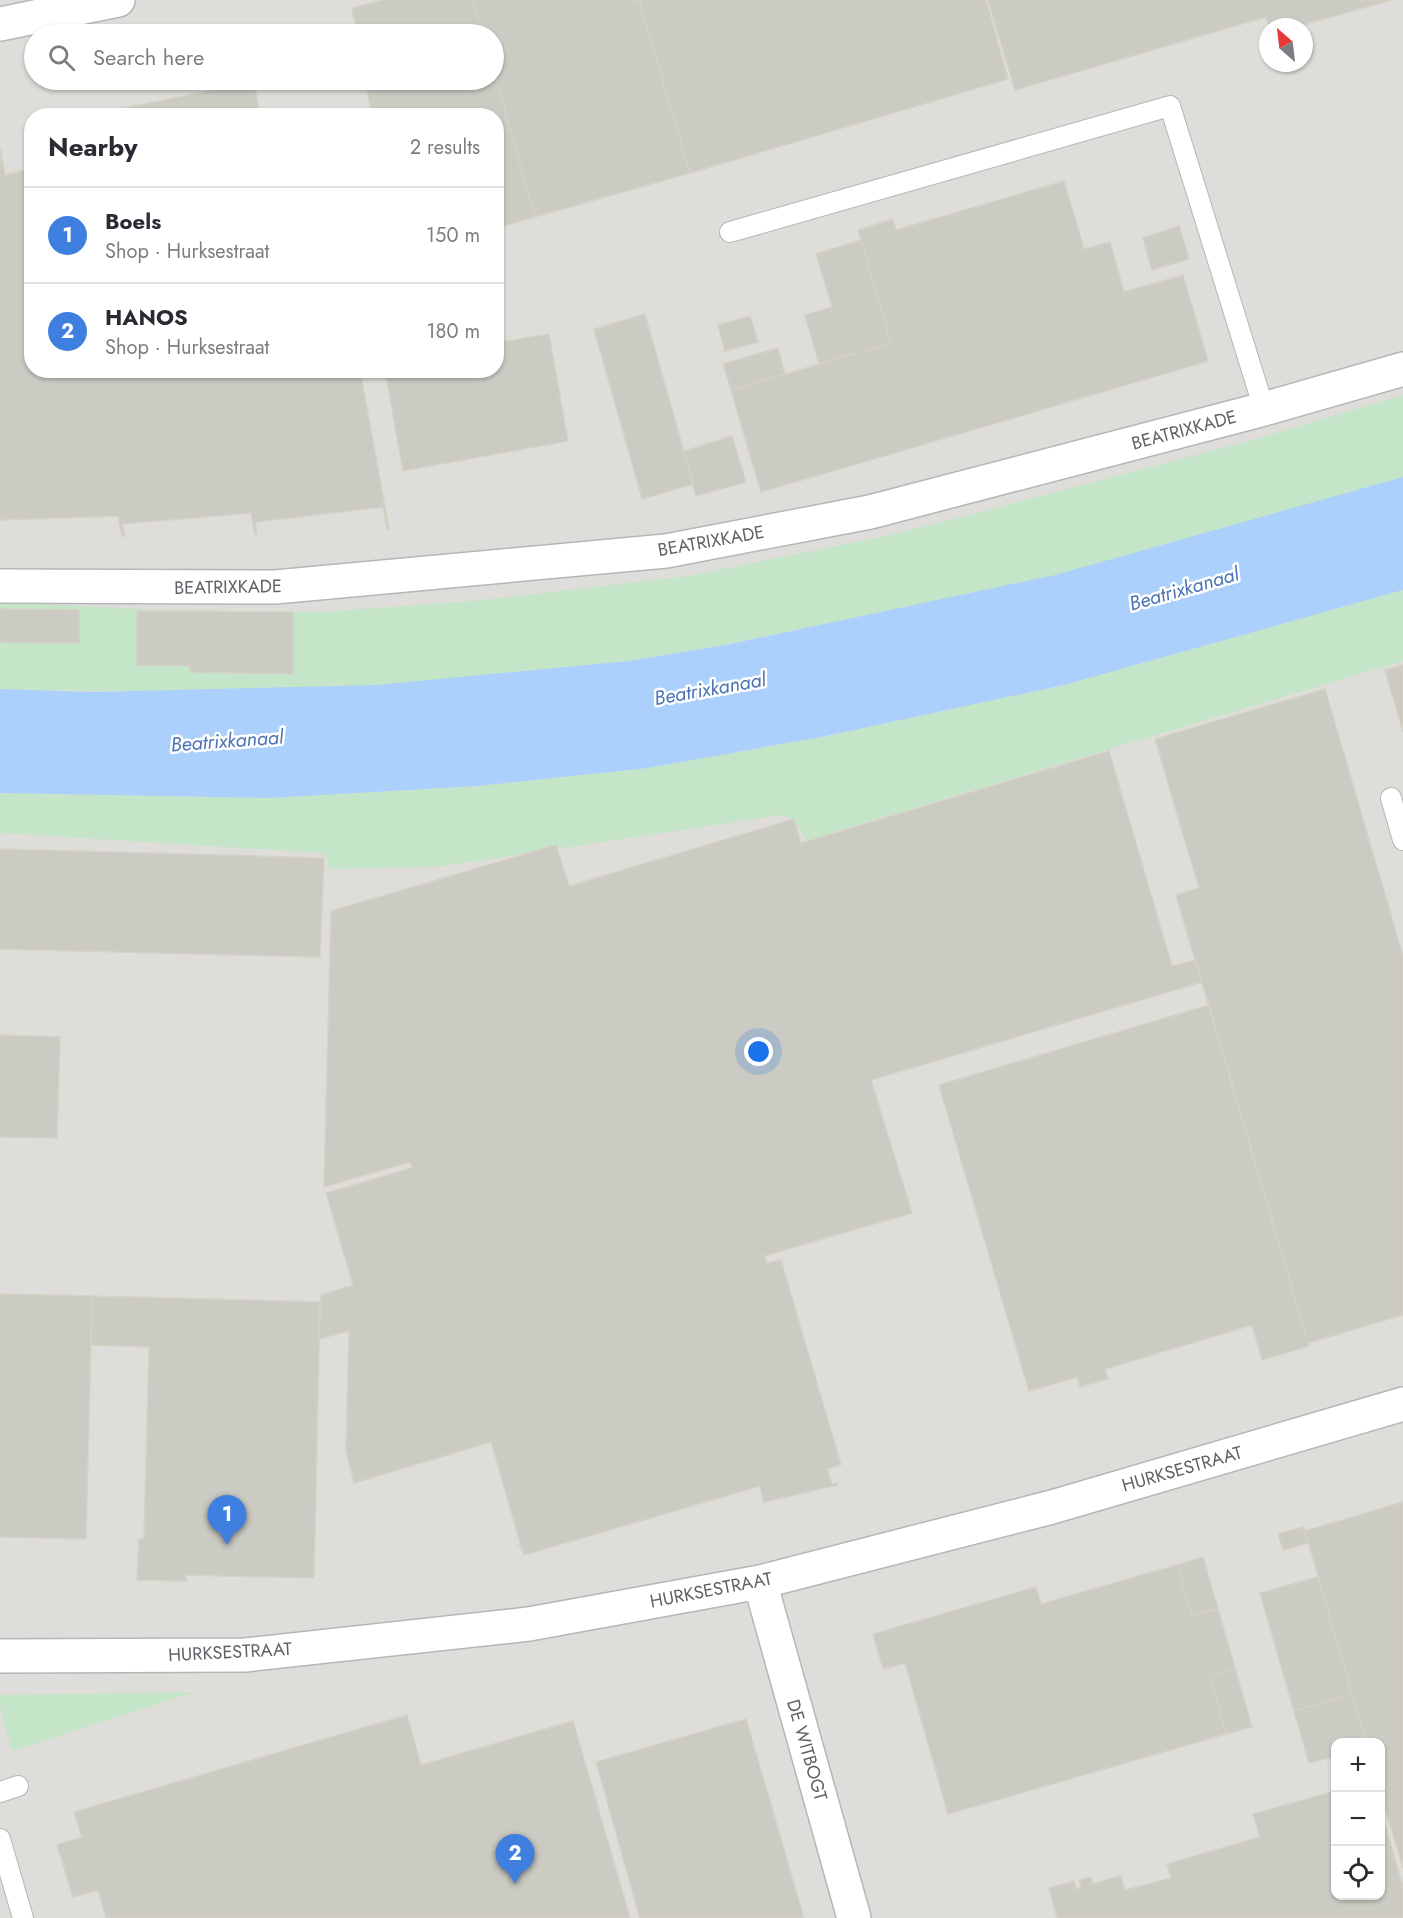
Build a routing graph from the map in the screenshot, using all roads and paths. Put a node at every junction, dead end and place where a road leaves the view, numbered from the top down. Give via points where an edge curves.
1 (118, 0) edge
2 (0, 24) edge
3 (730, 232) dead end
4 (1403, 369) edge
5 (1264, 409) junction
6 (0, 586) edge
7 (1390, 798) dead end
8 (1403, 840) edge
9 (1403, 1404) edge
10 (760, 1582) junction
11 (0, 1656) edge
12 (0, 1839) edge
13 (6, 1884) edge
14 (23, 1918) edge
15 (854, 1918) edge

1 - 2 street
3 - 5 lane via 1170,105
4 - 5 street, BEATRIXKADE
5 - 6 street, BEATRIXKADE via 870,512 666,551 275,587
7 - 8 lane
9 - 10 street, HURKSESTRAAT via 1052,1508
10 - 11 street, HURKSESTRAAT via 529,1624 245,1655
10 - 15 street, DE WITBOGT
12 - 13 lane
13 - 14 lane

